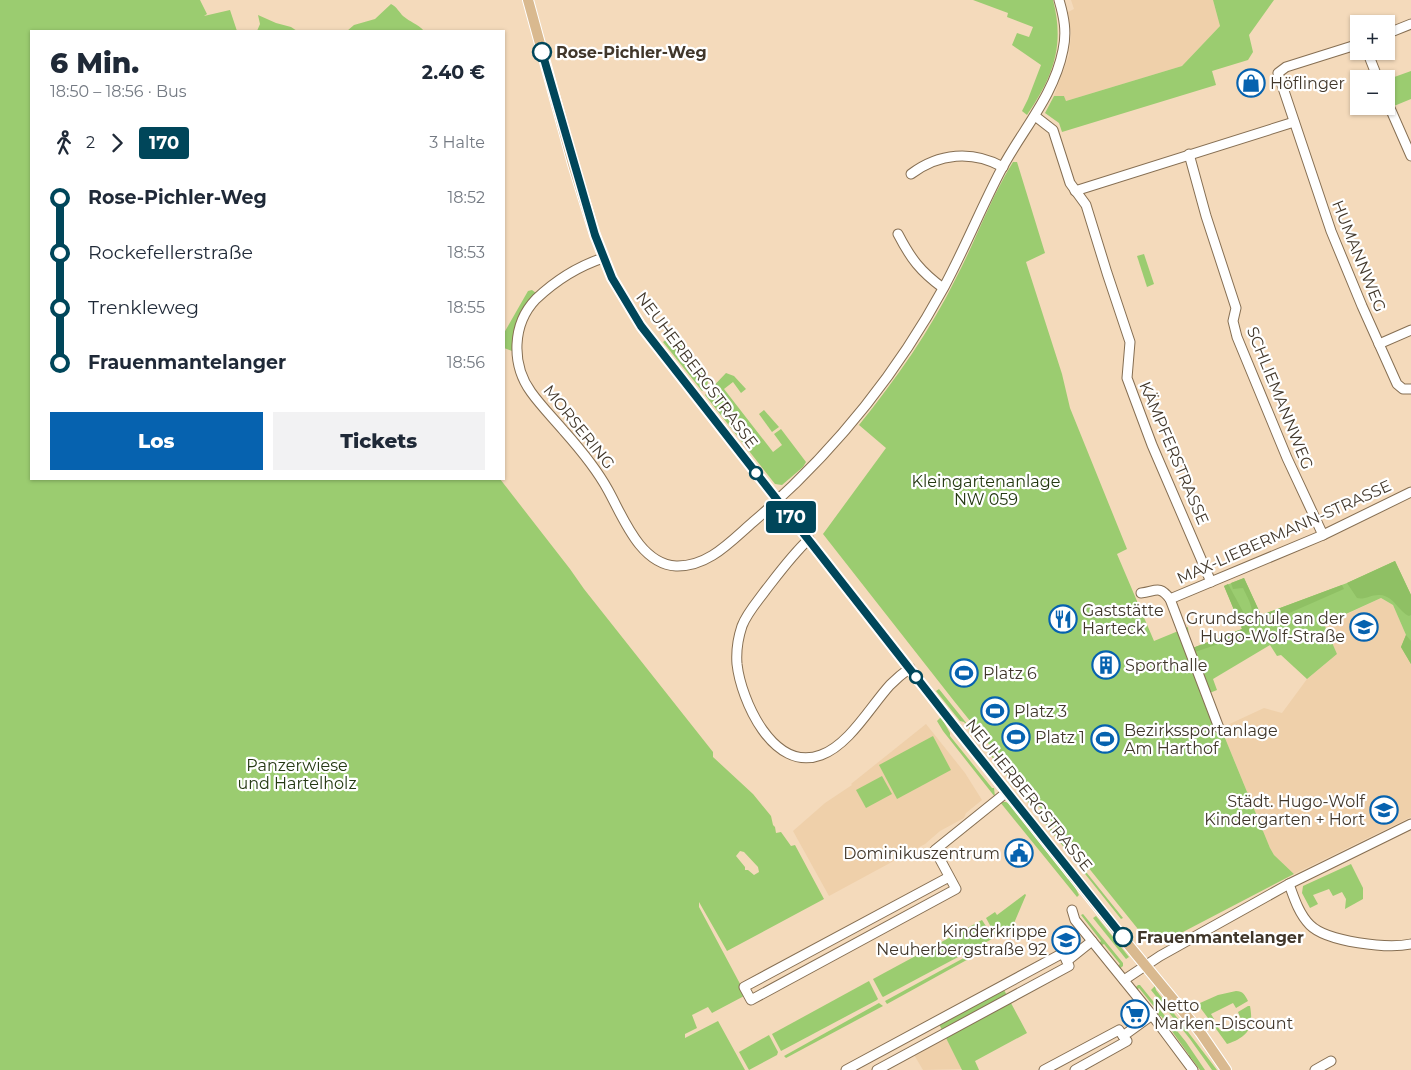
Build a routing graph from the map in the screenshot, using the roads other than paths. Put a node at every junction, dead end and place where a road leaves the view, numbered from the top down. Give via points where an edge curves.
1 (528, 0) edge
2 (1059, 0) edge
3 (1411, 24) edge
4 (1395, 30) edge
5 (1350, 47) edge
6 (1393, 115) edge
7 (1035, 116) junction
8 (1294, 122) junction
9 (1188, 154) junction
10 (1411, 156) edge
11 (1003, 167) junction
12 (911, 174) dead end
13 (1075, 191) junction
14 (898, 234) dead end
15 (604, 258) junction
16 (943, 288) junction
17 (1411, 330) edge
18 (1379, 344) junction
19 (1411, 389) edge
20 (1411, 492) edge
21 (778, 500) junction
22 (1323, 535) junction
23 (809, 540) junction
24 (1211, 582) junction
25 (1141, 593) dead end
26 (1170, 599) junction
27 (910, 668) junction
28 (1219, 728) dead end
29 (1007, 792) junction
30 (1411, 824) edge
31 (949, 877) junction
32 (1289, 884) junction
33 (1072, 910) dead end
34 (846, 933) junction
35 (1092, 941) junction
36 (1411, 944) edge
37 (853, 946) junction
38 (1066, 961) junction
39 (1146, 965) junction
40 (1124, 980) junction
41 (1009, 982) junction
42 (1016, 995) junction
43 (970, 1003) junction
44 (1152, 1015) junction
45 (977, 1016) junction
46 (1123, 1036) junction
47 (1104, 1038) junction
48 (892, 1045) junction
49 (1110, 1050) junction
50 (900, 1058) junction
51 (1331, 1061) dead end
52 (846, 1070) edge
53 (878, 1070) edge
54 (1044, 1070) edge
55 (1076, 1070) edge
56 (1192, 1070) edge
57 (1226, 1070) edge
58 (1315, 1070) edge

1 - 15 main road, NEUHERBERGSTRASSE via 583,198
2 - 7 street, MORSERING via 1065,28 1063,51 1050,89
3 - 4 street
5 - 8 street, HUMANNWEG via 1286,67 1278,73
6 - 10 street
7 - 11 street, MORSERING
7 - 13 street, KÄMPFERSTRASSE via 1053,130
8 - 9 street
8 - 18 street, HUMANNWEG via 1331,232
9 - 13 street
9 - 22 street, SCHLIEMANNWEG via 1236,308 1233,321 1237,337
11 - 12 street via 981,158 956,155 936,159
11 - 16 street, MORSERING
13 - 24 street, KÄMPFERSTRASSE via 1086,205 1130,342 1126,378
14 - 16 street via 914,262
15 - 21 main road, NEUHERBERGSTRASSE via 641,326
15 - 21 street, MORSERING via 565,276 533,302 518,330 517,354 530,390 584,454 638,543 647,554 666,564 698,563 728,544
16 - 21 street, MORSERING via 908,348 871,399 813,466
17 - 18 street
18 - 19 street, HUMANNWEG via 1397,384 1403,389
20 - 22 street, MAX-LIEBERMANN-STRASSE
21 - 23 main road, NEUHERBERGSTRASSE
22 - 24 street, MAX-LIEBERMANN-STRASSE
23 - 27 main road, NEUHERBERGSTRASSE
23 - 27 street via 793,554 749,612 739,636 737,662 740,678 760,727 783,750 795,756 814,758 823,755 844,739 890,685
24 - 26 street, MAX-LIEBERMANN-STRASSE
25 - 26 street via 1159,590
26 - 28 street
27 - 29 main road, NEUHERBERGSTRASSE
29 - 31 street via 935,850
29 - 39 main road, NEUHERBERGSTRASSE
30 - 32 street
31 - 34 street
31 - 37 street via 956,889
32 - 36 street via 1304,917 1323,934 1385,946
32 - 39 street
33 - 35 street via 1075,920
34 - 37 street
34 - 37 street via 744,987 751,1000
35 - 38 street
35 - 40 street
38 - 41 street via 1063,953
38 - 42 street via 1069,966
39 - 40 street
39 - 57 main road, NEUHERBERGSTRASSE
40 - 44 street
41 - 42 street
41 - 43 street
42 - 45 street
43 - 45 street
43 - 48 street
44 - 46 street
44 - 56 street
45 - 50 street
46 - 47 street via 1119,1030
46 - 49 street via 1127,1041
47 - 49 street
47 - 54 street
48 - 50 street
48 - 52 street
49 - 55 street
50 - 53 street
51 - 58 street

